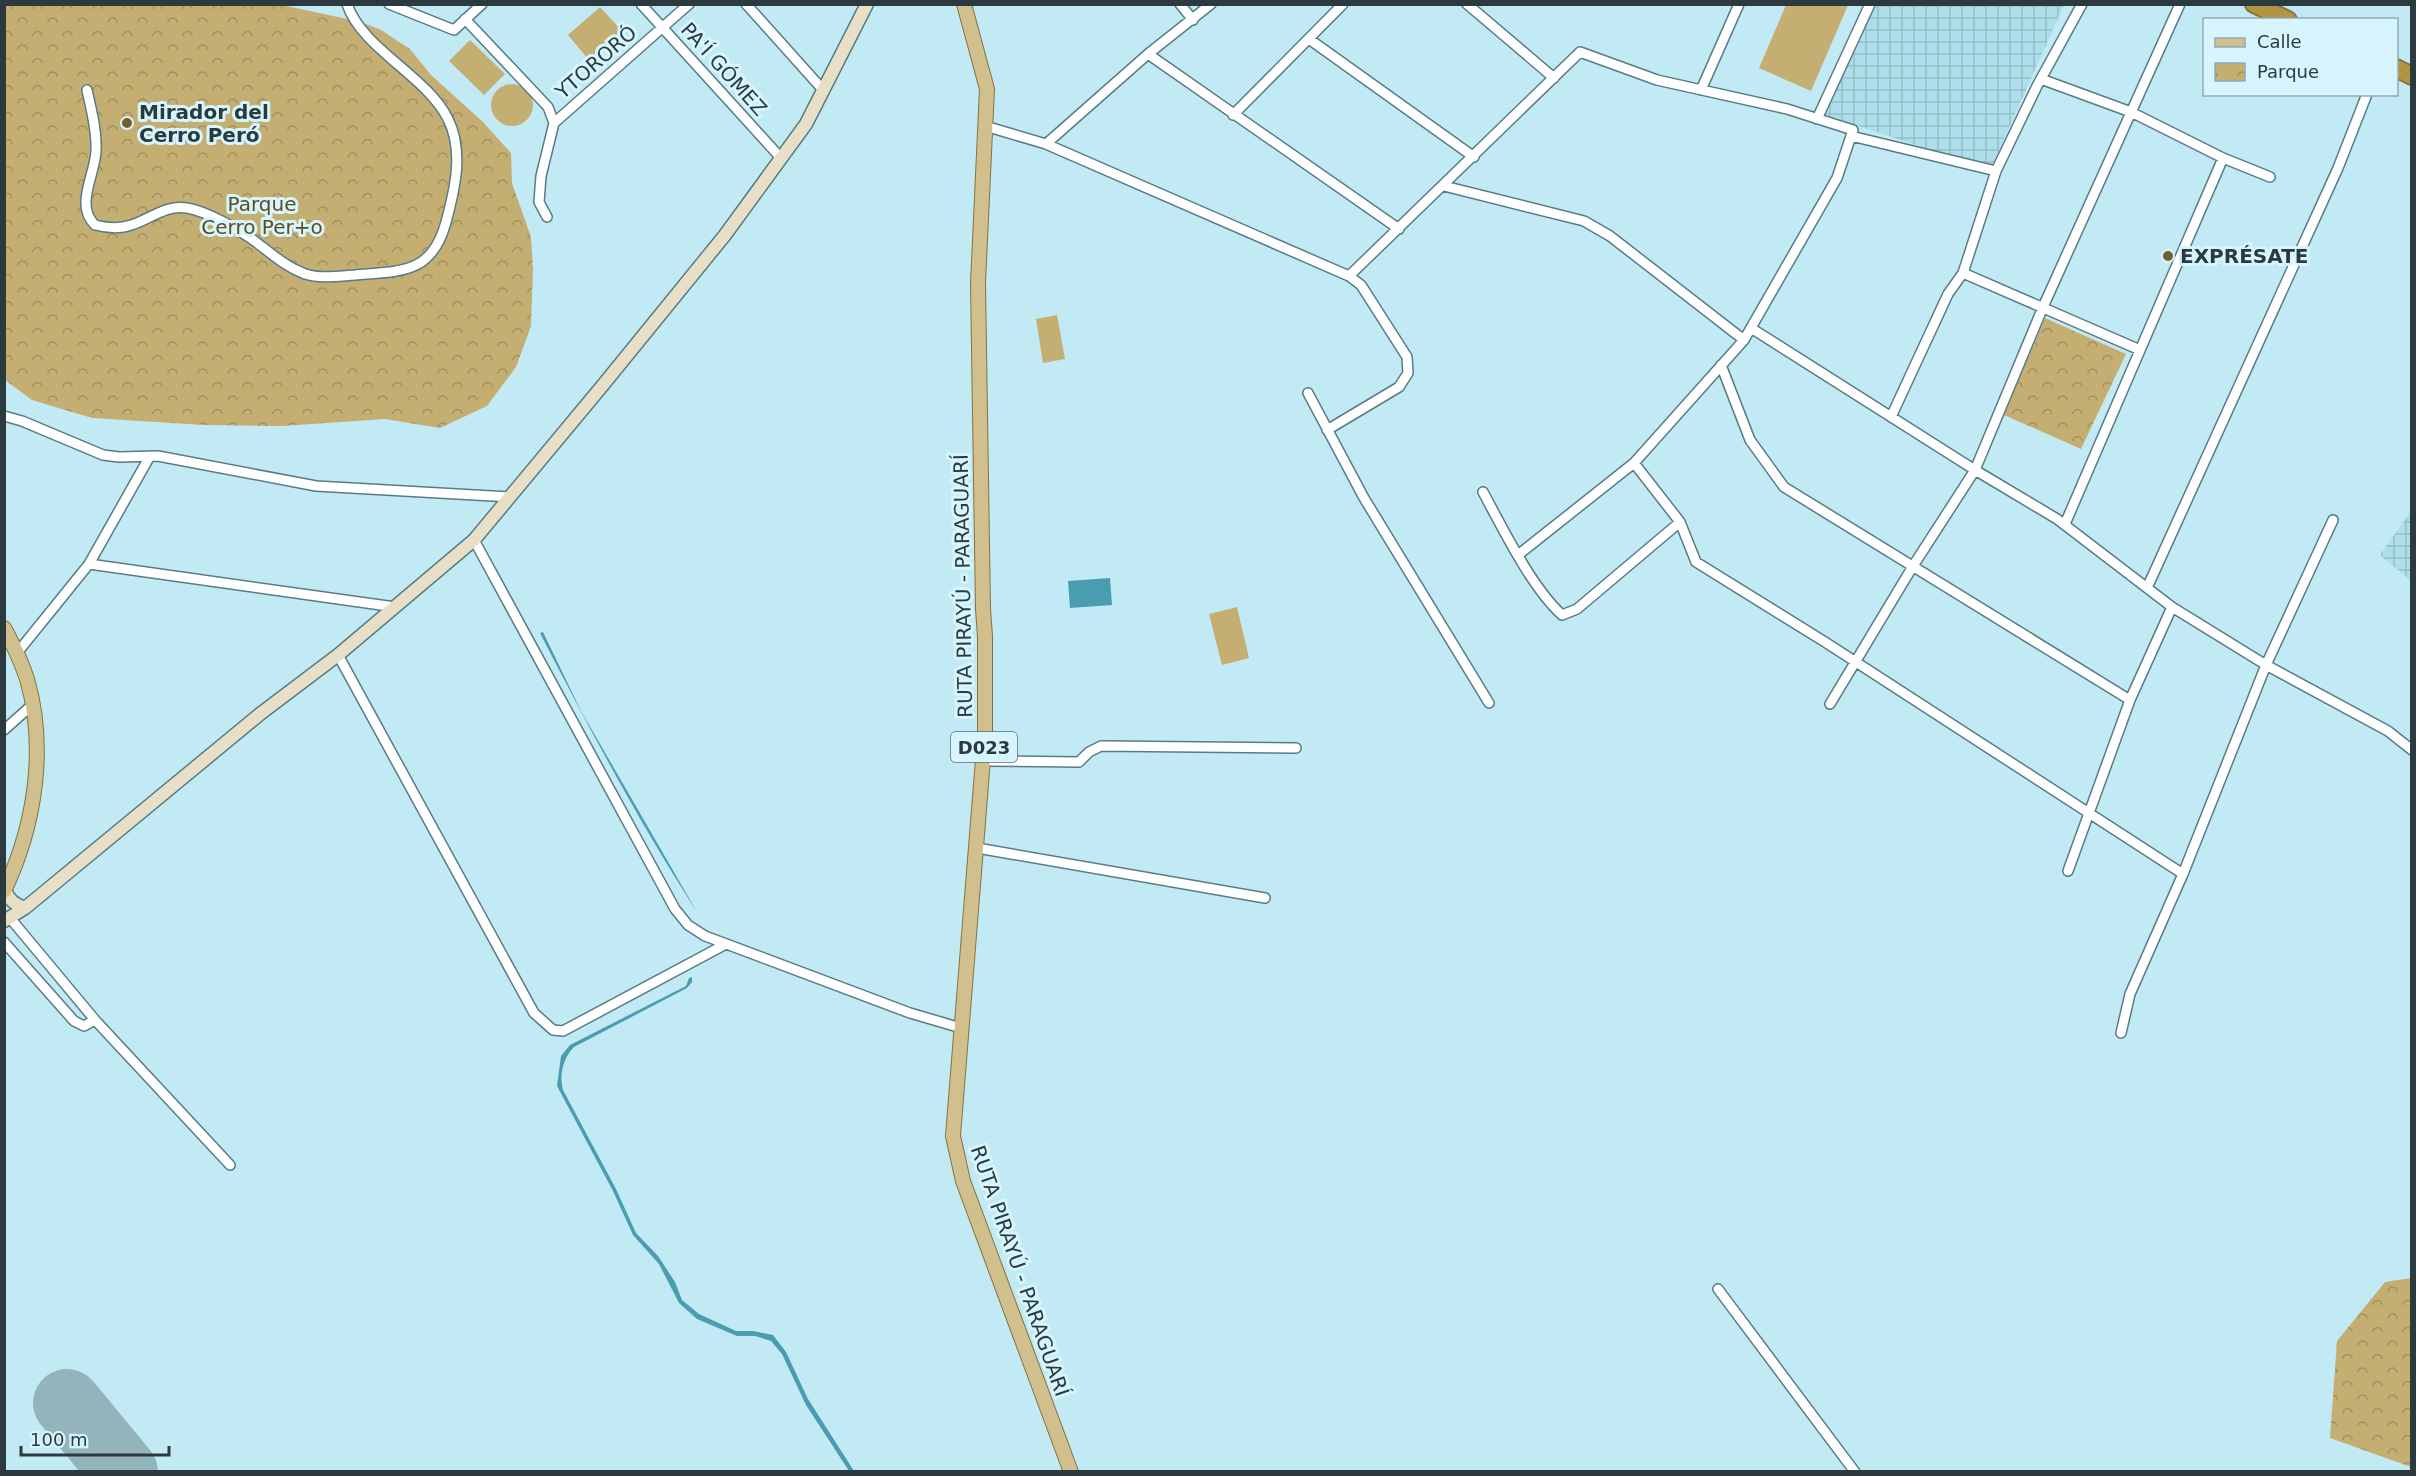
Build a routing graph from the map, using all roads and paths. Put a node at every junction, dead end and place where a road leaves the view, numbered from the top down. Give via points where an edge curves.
1 (347, 4) edge
2 (389, 4) edge
3 (482, 4) edge
4 (641, 4) edge
5 (689, 4) edge
6 (746, 4) edge
7 (867, 4) edge
8 (964, 4) edge
9 (1180, 4) edge
10 (1211, 4) edge
11 (1343, 4) edge
12 (1467, 4) edge
13 (1739, 4) edge
14 (1870, 4) edge
15 (2082, 4) edge
16 (2180, 4) edge
17 (2254, 4) edge
18 (2284, 18) edge
19 (465, 19) junction
20 (1193, 20) junction
21 (662, 28) junction
22 (1309, 39) junction
23 (1148, 54) junction
24 (2398, 69) edge
25 (2412, 76) edge
26 (1554, 78) junction
27 (2041, 79) junction
28 (87, 90) dead end
29 (1701, 90) junction
30 (824, 92) junction
31 (2366, 96) edge
32 (2131, 112) junction
33 (1233, 115) junction
34 (1817, 119) junction
35 (554, 123) junction
36 (985, 126) junction
37 (1851, 136) junction
38 (1047, 144) junction
39 (780, 157) junction
40 (1474, 157) junction
41 (2223, 158) junction
42 (1996, 171) junction
43 (2270, 177) dead end
44 (1444, 186) junction
45 (547, 217) dead end
46 (1399, 229) junction
47 (1964, 273) junction
48 (1349, 276) junction
49 (2043, 307) junction
50 (1751, 328) junction
51 (1744, 340) junction
52 (2140, 350) junction
53 (1721, 365) junction
54 (1308, 393) dead end
55 (4, 416) edge
56 (1891, 417) junction
57 (1328, 430) junction
58 (150, 456) junction
59 (1634, 463) junction
60 (1975, 470) junction
61 (1483, 492) dead end
62 (511, 497) junction
63 (2333, 520) dead end
64 (1680, 522) junction
65 (2065, 525) junction
66 (474, 540) junction
67 (1518, 555) junction
68 (89, 564) junction
69 (1913, 567) junction
70 (2147, 588) junction
71 (394, 607) junction
72 (2172, 607) junction
73 (4, 628) edge
74 (17, 653) junction
75 (338, 655) junction
76 (1856, 662) junction
77 (2266, 665) junction
78 (2130, 700) junction
79 (1489, 703) dead end
80 (1830, 704) dead end
81 (32, 705) junction
82 (4, 730) edge
83 (1296, 748) dead end
84 (2412, 750) edge
85 (983, 761) junction
86 (2089, 813) junction
87 (977, 848) junction
88 (2068, 871) dead end
89 (2183, 874) junction
90 (5, 890) edge
91 (1266, 898) dead end
92 (25, 908) junction
93 (7, 920) edge
94 (4, 942) edge
95 (726, 944) junction
96 (95, 1020) junction
97 (961, 1028) junction
98 (2121, 1033) dead end
99 (231, 1165) dead end
100 (1718, 1289) dead end
101 (1071, 1472) edge
102 (1855, 1472) edge

1 - 28 street via 370,39 431,96 448,119 454,140 456,181 442,238 435,251 405,270 325,277 307,274 290,267 228,225 186,207 169,209 133,225 95,225 88,217 86,203 96,151
2 - 19 street via 454,30
3 - 19 street
4 - 21 street, PA'Í GÓMEZ
5 - 21 street, YTORORÓ
6 - 30 street
7 - 30 main road
8 - 36 main road, RUTA PIRAYÚ - PARAGUARÍ / D023 via 987,89
9 - 20 street
10 - 20 street
11 - 22 street
12 - 26 street
13 - 29 street
14 - 34 street
15 - 27 street
16 - 32 street
17 - 18 highway
19 - 35 street via 548,107
20 - 23 street
21 - 35 street, YTORORÓ
21 - 39 street, PA'Í GÓMEZ
22 - 33 street
22 - 40 street
23 - 33 street
23 - 38 street
24 - 25 highway
26 - 29 street via 1580,52 1657,80
26 - 40 street
27 - 32 street
27 - 42 street
29 - 34 street
30 - 39 main road via 806,124
31 - 70 street via 2324,201
32 - 41 street
32 - 49 street
33 - 46 street
34 - 37 street via 1853,130
35 - 45 street via 539,202
36 - 38 street
36 - 85 main road, RUTA PIRAYÚ - PARAGUARÍ / D023 via 978,284 985,636
37 - 42 street
37 - 50 street via 1837,178
38 - 48 street
39 - 62 main road via 725,235
40 - 44 street
41 - 43 street
41 - 52 street
42 - 47 street
44 - 46 street
44 - 51 street via 1584,221 1610,236
46 - 48 street
47 - 49 street
47 - 56 street via 1948,294
48 - 57 street via 1361,285 1407,357 1408,373 1399,387
49 - 52 street
49 - 60 street
50 - 51 street
50 - 56 street
51 - 53 street
52 - 65 street
53 - 59 street
53 - 69 street via 1749,440 1784,487
54 - 57 street
55 - 58 street via 103,455
56 - 60 street
57 - 79 street via 1364,498
58 - 62 street via 316,486
58 - 68 street
59 - 64 street
59 - 67 street
60 - 65 street
60 - 69 street
61 - 67 street
62 - 66 main road
63 - 77 street
64 - 67 street via 1577,609 1562,615
64 - 76 street via 1696,562
65 - 70 street
66 - 71 main road
66 - 95 street via 675,909 688,925
68 - 71 street
68 - 74 street
69 - 76 street
69 - 78 street
70 - 72 street
71 - 75 main road
72 - 77 street
72 - 78 street
73 - 74 main road
74 - 81 main road
75 - 92 main road via 260,714
75 - 95 street via 534,1013 553,1030 563,1031
76 - 80 street
76 - 86 street
77 - 84 street via 2388,731
77 - 89 street
78 - 86 street
81 - 82 street
81 - 90 main road via 36,774 32,809 24,843
83 - 85 street via 1101,746 1079,762
85 - 87 main road, RUTA PIRAYÚ - PARAGUARÍ / D023
86 - 88 street
86 - 89 street
87 - 91 street
87 - 97 main road, RUTA PIRAYÚ - PARAGUARÍ / D023
89 - 98 street via 2130,994
90 - 92 main road via 9,899
92 - 93 main road
93 - 96 street
94 - 96 street via 74,1021 84,1026
95 - 97 street
96 - 99 street
97 - 101 main road, RUTA PIRAYÚ - PARAGUARÍ / D023 via 953,1136 963,1181
100 - 102 street

